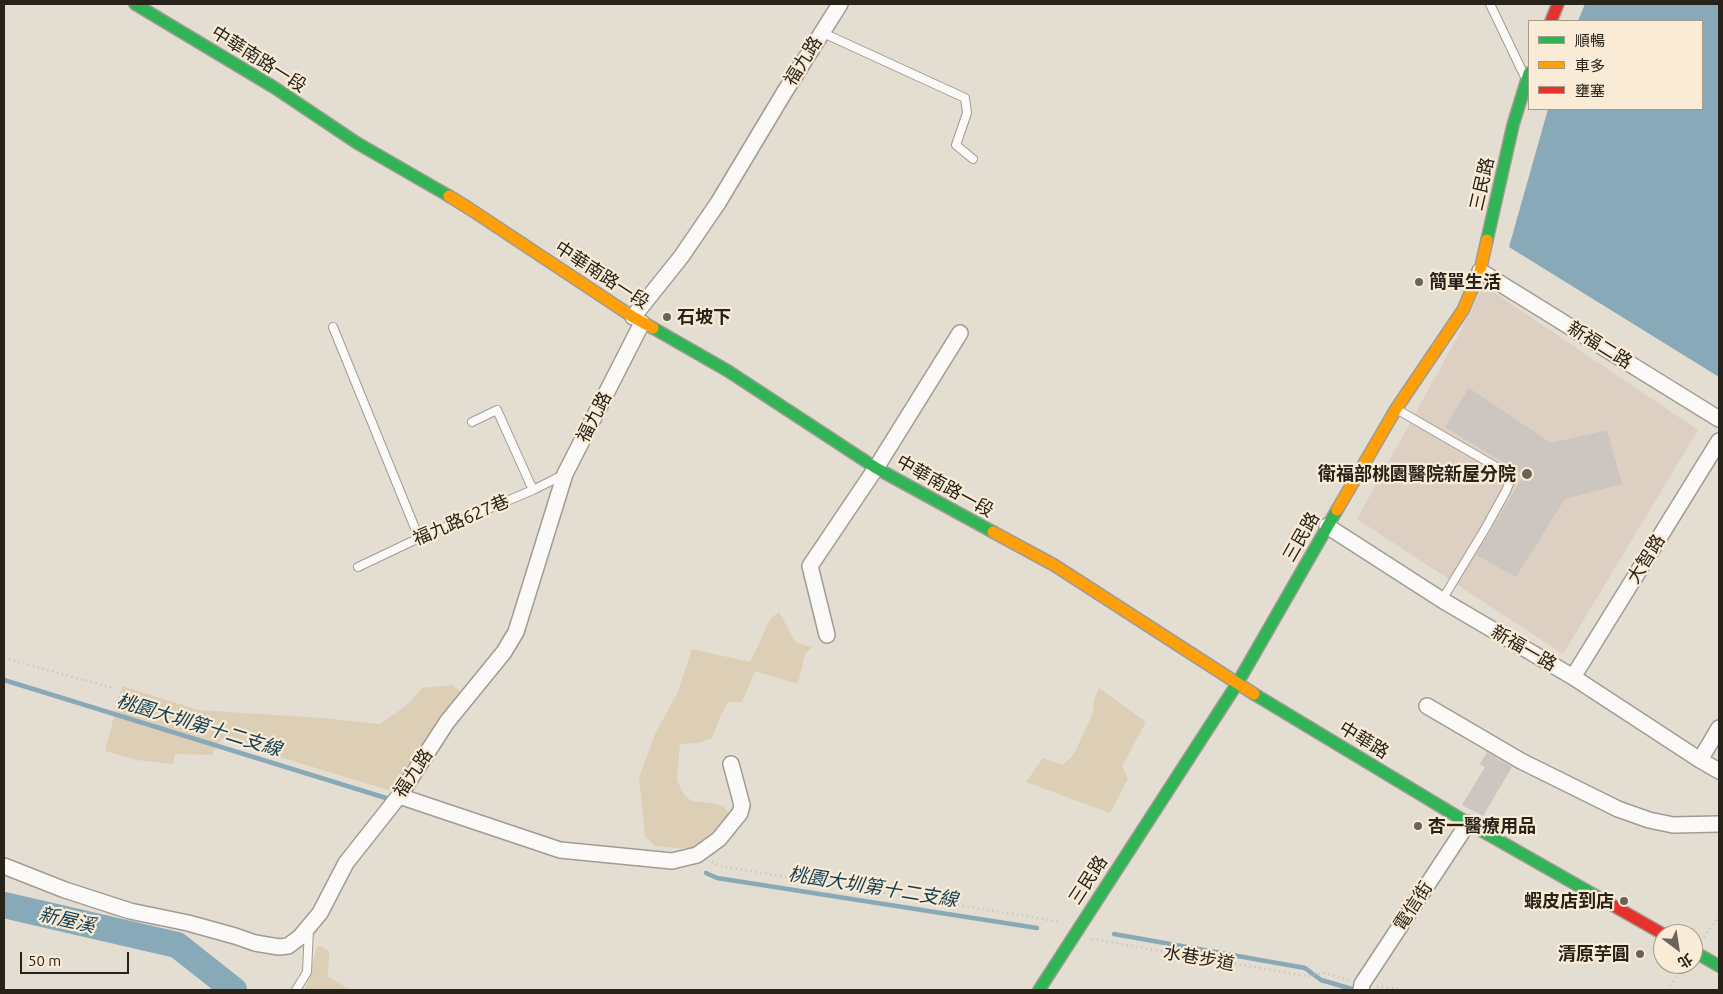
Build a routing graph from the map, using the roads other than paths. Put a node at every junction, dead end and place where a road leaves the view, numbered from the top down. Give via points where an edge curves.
1 (135, 4) edge
2 (840, 4) edge
3 (1490, 4) edge
4 (1558, 4) edge
5 (1550, 20) edge
6 (821, 32) junction
7 (1528, 77) edge
8 (973, 160) dead end
9 (1480, 271) junction
10 (638, 320) junction
11 (333, 327) dead end
12 (960, 333) dead end
13 (1396, 409) junction
14 (1719, 420) edge
15 (472, 422) dead end
16 (1719, 441) edge
17 (876, 468) junction
18 (565, 474) junction
19 (533, 490) junction
20 (1327, 526) junction
21 (419, 538) junction
22 (1054, 565) joint
23 (358, 567) dead end
24 (1442, 600) junction
25 (828, 635) dead end
26 (1573, 677) junction
27 (1237, 684) junction
28 (1427, 706) dead end
29 (1719, 728) edge
30 (1700, 760) junction
31 (731, 764) dead end
32 (1719, 771) edge
33 (399, 796) junction
34 (1468, 823) junction
35 (1719, 824) edge
36 (4, 866) edge
37 (309, 927) junction
38 (1653, 928) edge
39 (1703, 956) edge
40 (1719, 966) edge
41 (296, 990) edge
42 (1039, 990) edge
43 (1361, 990) edge

1 - 10 main road, 中華南路一段 via 275,88 357,143 470,209
2 - 6 street, 福九路
3 - 7 lane
4 - 5 main road
6 - 8 lane via 965,98 967,113 956,145
6 - 10 street, 福九路 via 718,204
7 - 9 main road, 三民路 via 1513,125
9 - 13 main road, 三民路 via 1463,310
9 - 14 street, 新福二路
10 - 17 main road, 中華南路一段 via 728,371
10 - 18 street, 福九路
11 - 21 lane
12 - 17 street
13 - 20 main road, 三民路
13 - 24 lane via 1488,462 1510,479 1490,521
15 - 19 lane via 497,410
16 - 26 street, 大智路
17 - 22 main road, 中華南路一段
17 - 25 street via 810,566
18 - 19 lane, 福九路627巷
18 - 33 street, 福九路 via 516,632 504,652 447,722
19 - 21 lane, 福九路627巷
20 - 24 street, 新福一路
20 - 27 main road, 三民路
21 - 23 lane, 福九路627巷
22 - 27 main road, 中華路
24 - 26 street, 新福一路
26 - 30 street, 新福一路
27 - 34 main road, 中華路
27 - 42 main road, 三民路
28 - 35 street via 1522,761 1618,809 1673,825
29 - 30 street
30 - 32 street, 新福一路
31 - 33 street via 742,805 740,813 719,839 697,855 672,861 560,850
33 - 37 street, 福九路 via 346,863 320,914
34 - 38 main road, 中華路
34 - 43 street, 電信街
36 - 37 street, 福九路 via 130,911 188,923 255,943 288,946
37 - 41 lane via 307,972
39 - 40 main road

